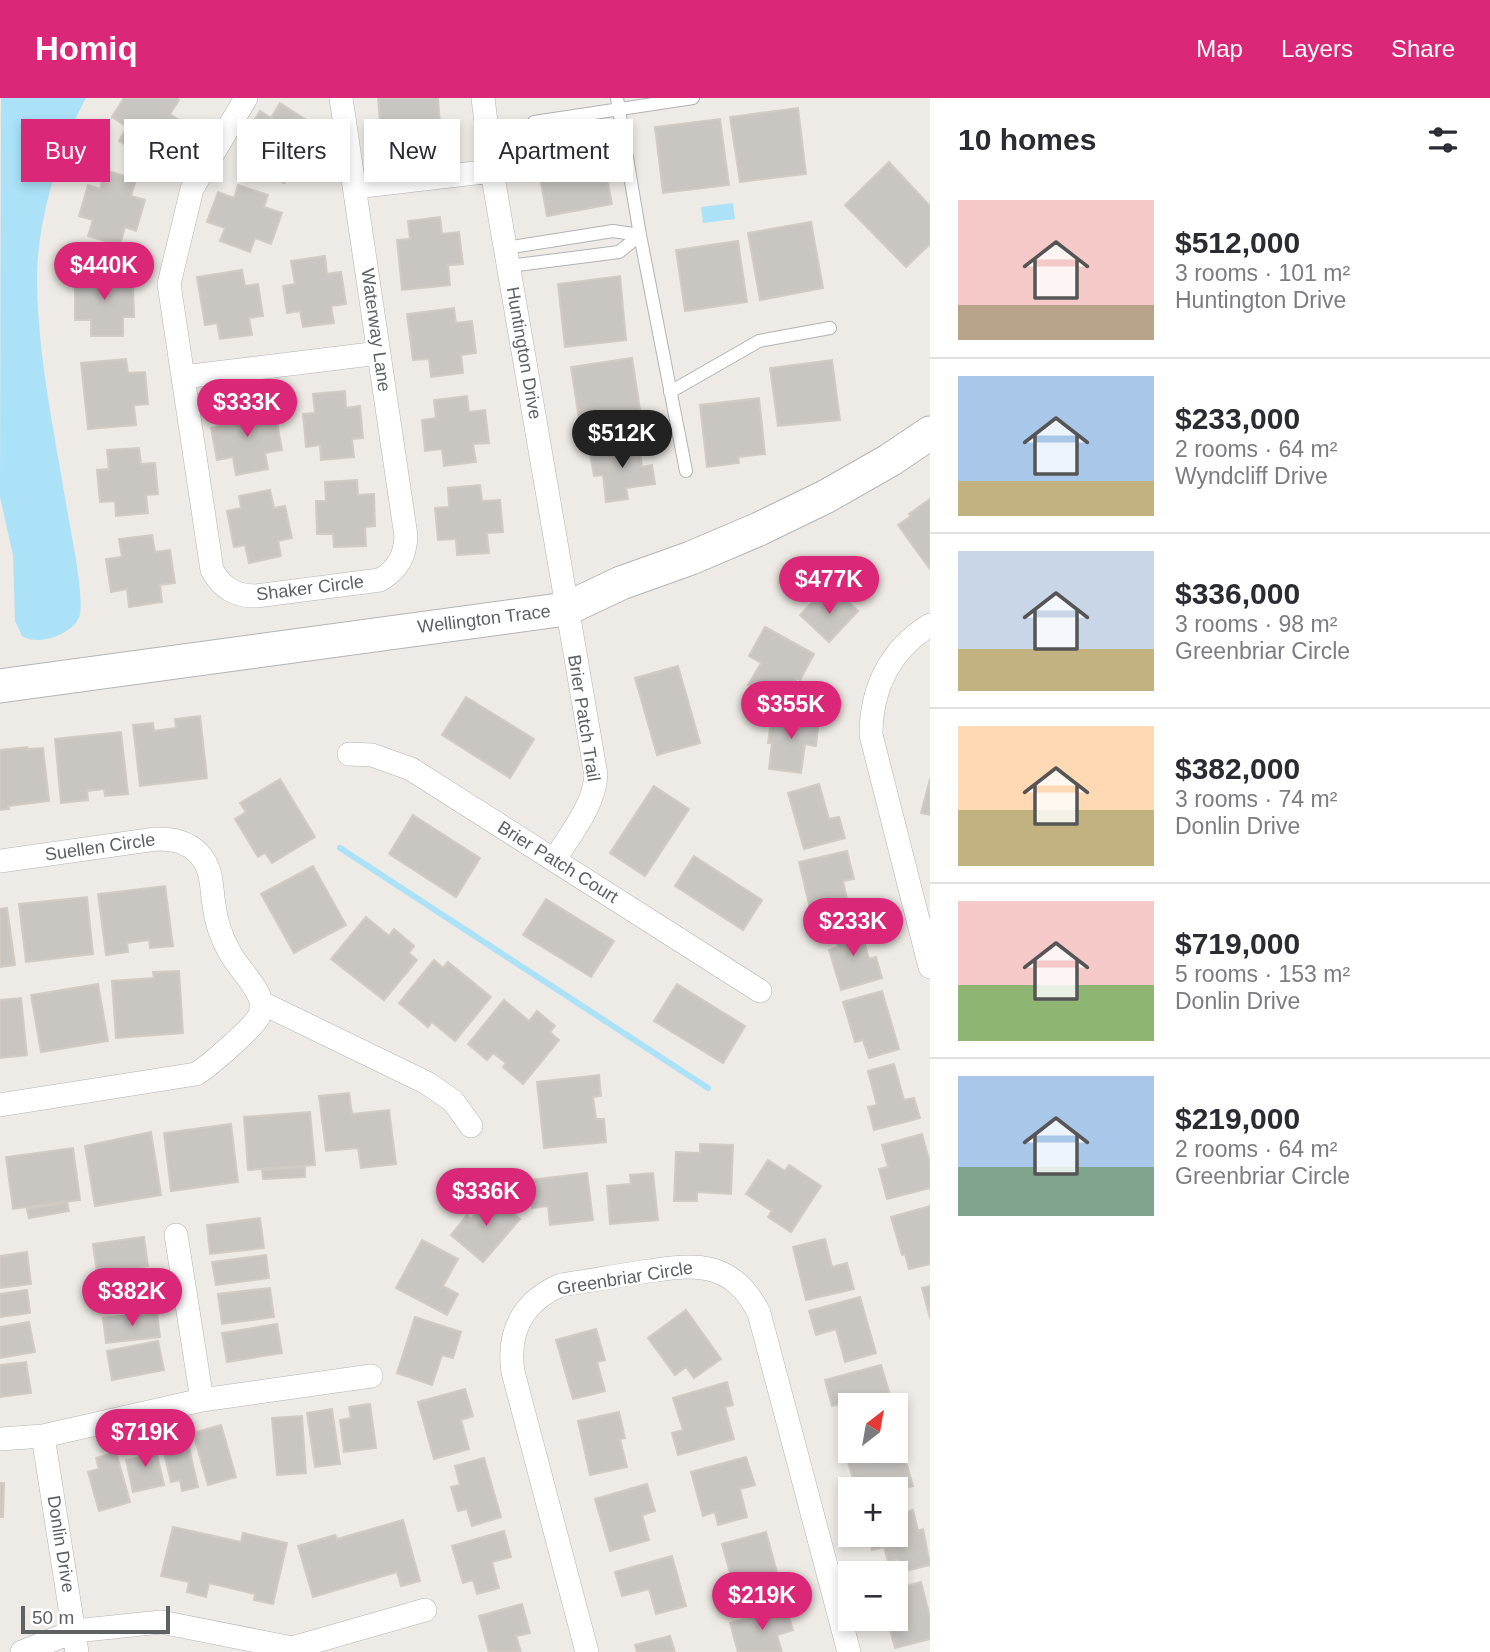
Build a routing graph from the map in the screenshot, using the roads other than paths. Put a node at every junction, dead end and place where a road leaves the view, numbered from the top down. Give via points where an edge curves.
1 (246, 98) edge
2 (341, 98) edge
3 (482, 98) edge
4 (693, 98) edge
5 (618, 104) edge
6 (485, 119) edge
7 (548, 119) edge
8 (474, 173) edge
9 (494, 182) edge
10 (355, 187) junction
11 (640, 235) junction
12 (507, 257) junction
13 (830, 328) dead end
14 (379, 353) junction
15 (183, 377) junction
16 (670, 392) junction
17 (930, 433) edge
18 (685, 471) dead end
19 (401, 562) joint
20 (566, 609) junction
21 (930, 625) edge
22 (0, 686) edge
23 (349, 754) dead end
24 (555, 859) junction
25 (0, 861) edge
26 (923, 912) edge
27 (930, 967) edge
28 (760, 991) dead end
29 (262, 1003) junction
30 (0, 1105) edge
31 (471, 1126) dead end
32 (176, 1235) dead end
33 (371, 1376) dead end
34 (202, 1400) junction
35 (43, 1436) junction
36 (0, 1439) edge
37 (425, 1610) dead end
38 (76, 1642) edge
39 (22, 1652) edge
40 (587, 1652) edge
41 (849, 1652) edge

1 - 15 street, Shaker Circle via 192,189 169,284
2 - 10 street, Waterway Lane
3 - 6 street, Huntington Drive
4 - 5 lane
5 - 7 lane
5 - 11 lane
8 - 10 street
9 - 12 street, Huntington Drive
10 - 14 street, Waterway Lane
11 - 12 lane via 613,230
11 - 12 lane via 619,252
11 - 16 lane
12 - 20 street, Huntington Drive
13 - 16 lane via 759,341
14 - 15 street
14 - 19 street, Waterway Lane via 406,536
15 - 19 street, Shaker Circle via 212,569 219,582 242,596 256,596 380,580
16 - 18 lane
17 - 20 street, Wellington Trace via 825,497 759,529
20 - 22 street, Wellington Trace
20 - 24 street, Brier Patch Trail via 596,775 590,802
21 - 26 street via 893,658 879,683 871,720 873,749
23 - 24 street, Brier Patch Court via 372,755 411,769
24 - 28 street, Brier Patch Court
25 - 29 street, Suellen Circle via 156,839 186,844 207,865 222,936
26 - 27 street
29 - 30 street via 259,1017 196,1074
29 - 31 street via 427,1083 453,1101
32 - 34 street
33 - 34 street
34 - 35 street
35 - 36 street
35 - 38 street, Donlin Drive
37 - 38 street via 292,1648 161,1622
38 - 39 street
40 - 41 street, Greenbriar Circle via 513,1373 514,1331 527,1307 561,1285 694,1266 733,1279 759,1313

